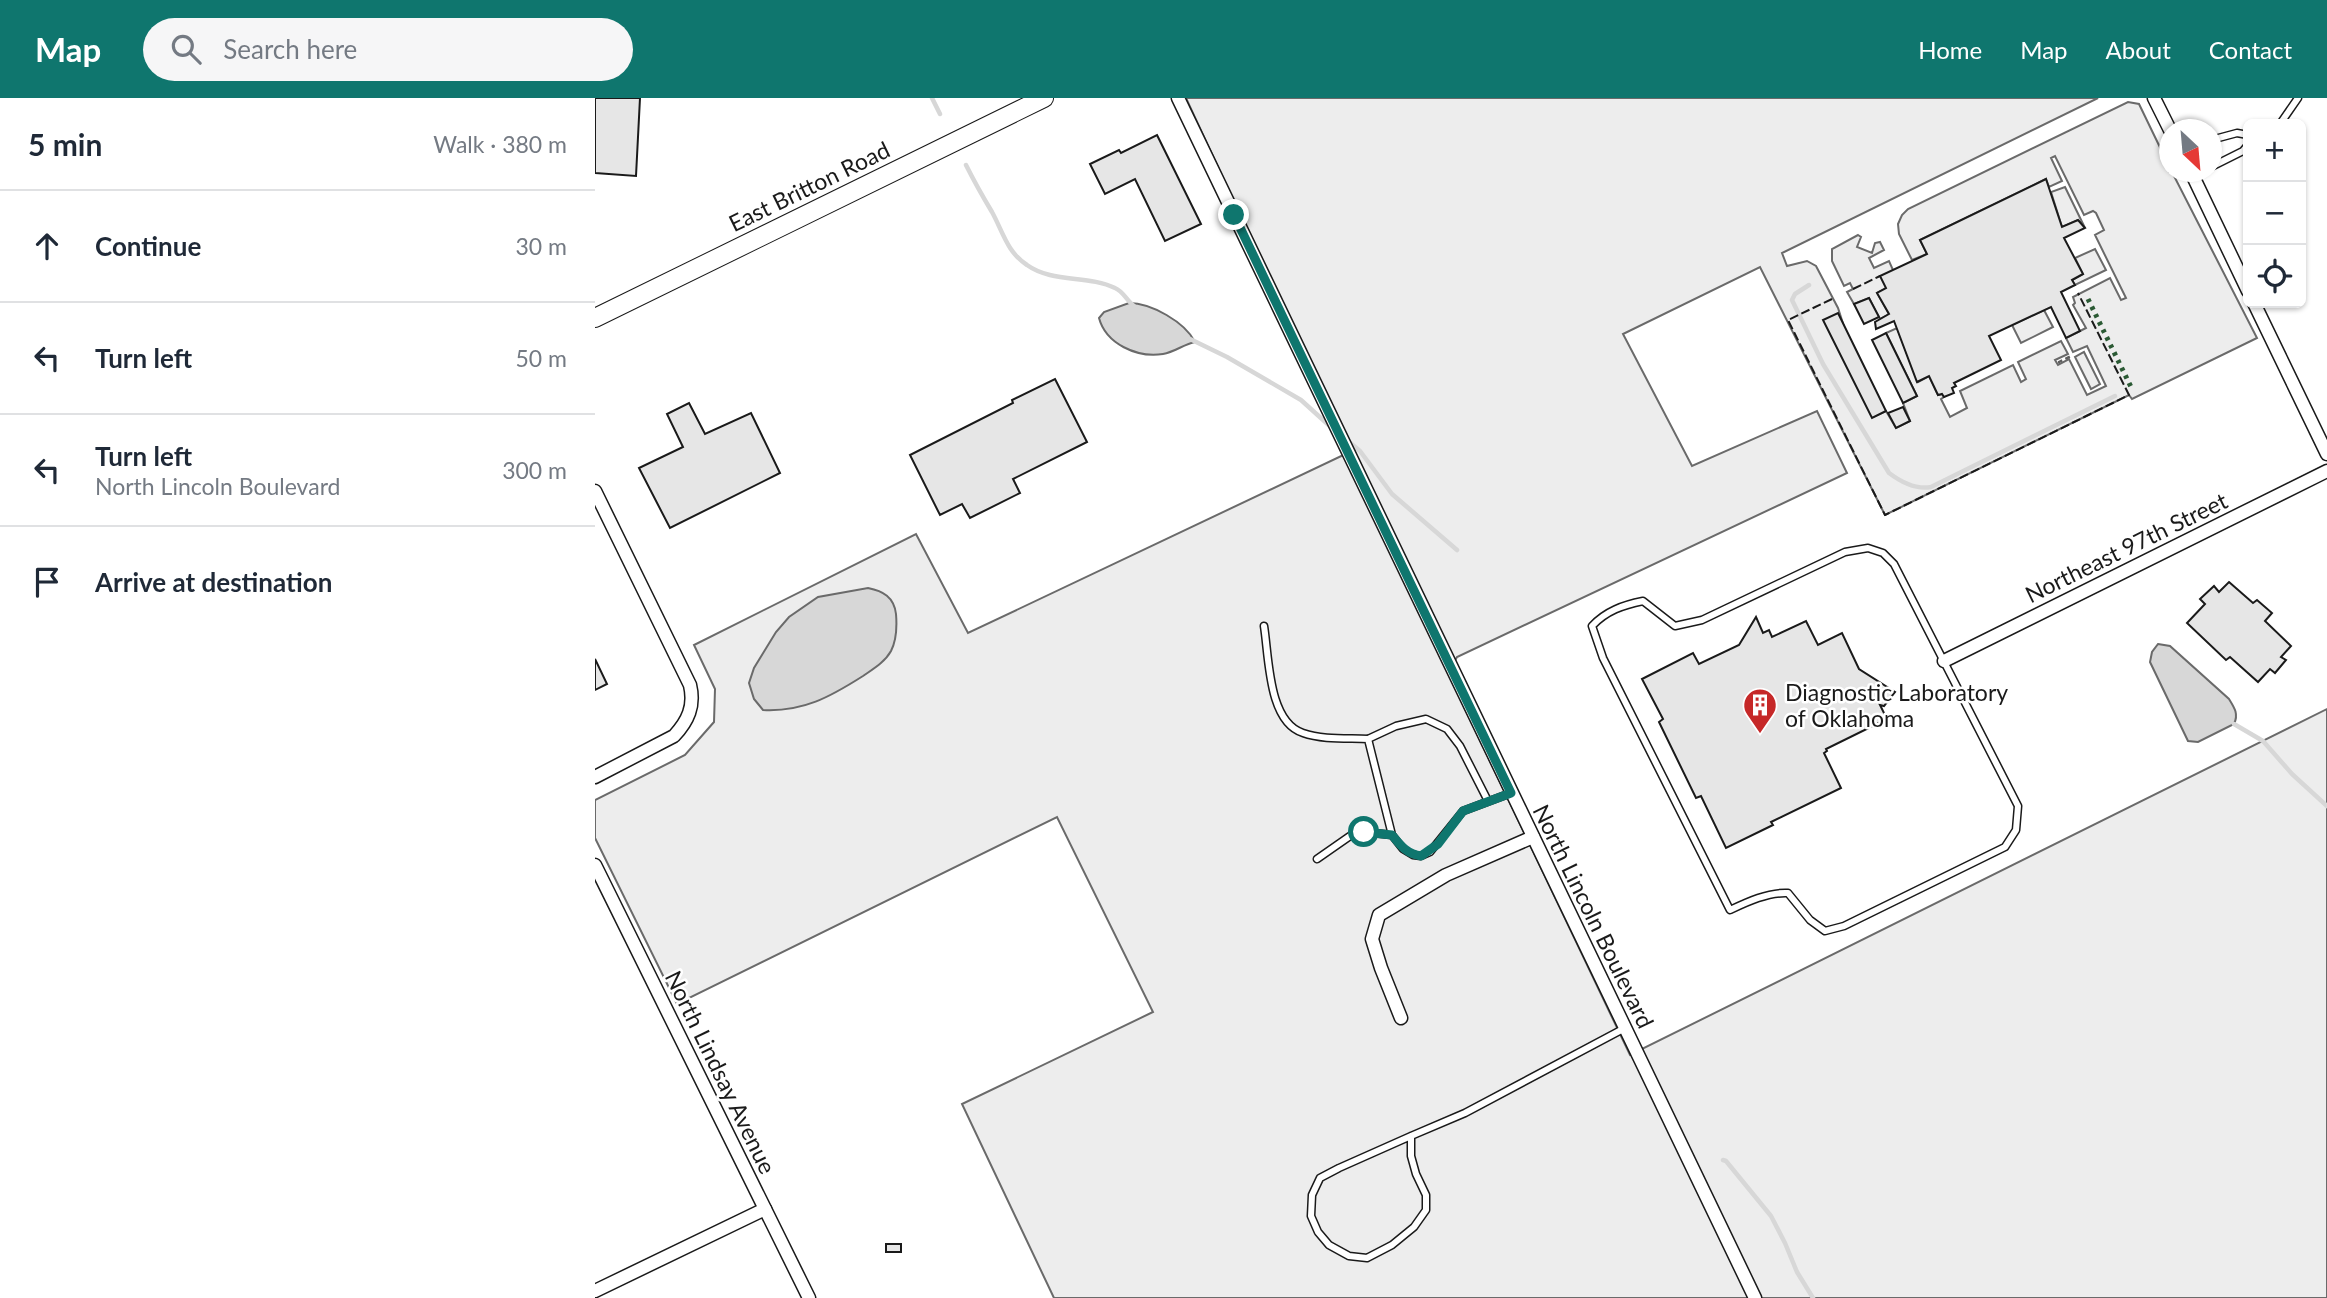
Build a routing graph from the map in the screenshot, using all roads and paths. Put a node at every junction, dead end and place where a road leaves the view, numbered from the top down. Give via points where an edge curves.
1 (1044, 98) edge
2 (1178, 98) edge
3 (2154, 98) edge
4 (2298, 98) edge
5 (2164, 119) edge
6 (2283, 119) edge
7 (2243, 134) edge
8 (2222, 137) edge
9 (2243, 151) edge
10 (2222, 162) edge
11 (2199, 182) edge
12 (2243, 280) edge
13 (2256, 308) edge
14 (595, 318) edge
15 (2071, 356) dead end
16 (2060, 363) dead end
17 (2327, 454) edge
18 (2327, 471) edge
19 (595, 491) edge
20 (1264, 626) dead end
21 (1944, 661) junction
22 (1368, 739) junction
23 (595, 777) edge
24 (1511, 793) junction
25 (1487, 801) junction
26 (1392, 835) junction
27 (1533, 837) junction
28 (1317, 859) dead end
29 (595, 865) edge
30 (1401, 1017) dead end
31 (1625, 1028) junction
32 (1411, 1136) junction
33 (765, 1209) junction
34 (595, 1291) edge
35 (809, 1298) edge
36 (1755, 1298) edge

1 - 14 main road, East Britton Road
2 - 24 street, North Lincoln Boulevard
3 - 5 street
4 - 6 lane
7 - 8 lane
9 - 10 lane
11 - 12 street
13 - 17 street
15 - 16 path
18 - 21 street, Northeast 97th Street
19 - 23 street via 693,697 683,727 674,736
20 - 22 lane via 1274,690 1286,723 1302,733
21 - 21 lane via 2018,806 2017,830 2005,847 1825,931 1788,893 1778,892 1730,910 1603,658 1592,626 1623,605 1643,601 1675,626 1702,620 1845,552 1868,548 1883,552 1894,564
22 - 25 lane via 1426,719 1447,729
22 - 26 lane
24 - 25 lane
24 - 27 street, North Lincoln Boulevard
25 - 26 lane via 1463,811 1438,844 1421,856 1403,849
26 - 28 lane via 1364,832 1350,836
27 - 30 street via 1445,875 1379,915 1372,939
27 - 31 street, North Lincoln Boulevard
29 - 33 street, North Lindsay Avenue
31 - 32 lane via 1465,1113
31 - 36 street, North Lincoln Boulevard
32 - 32 lane via 1320,1178 1312,1195 1311,1216 1329,1245 1349,1256 1367,1258 1414,1227 1426,1210 1426,1195 1411,1156
33 - 34 street
33 - 35 street, North Lindsay Avenue

